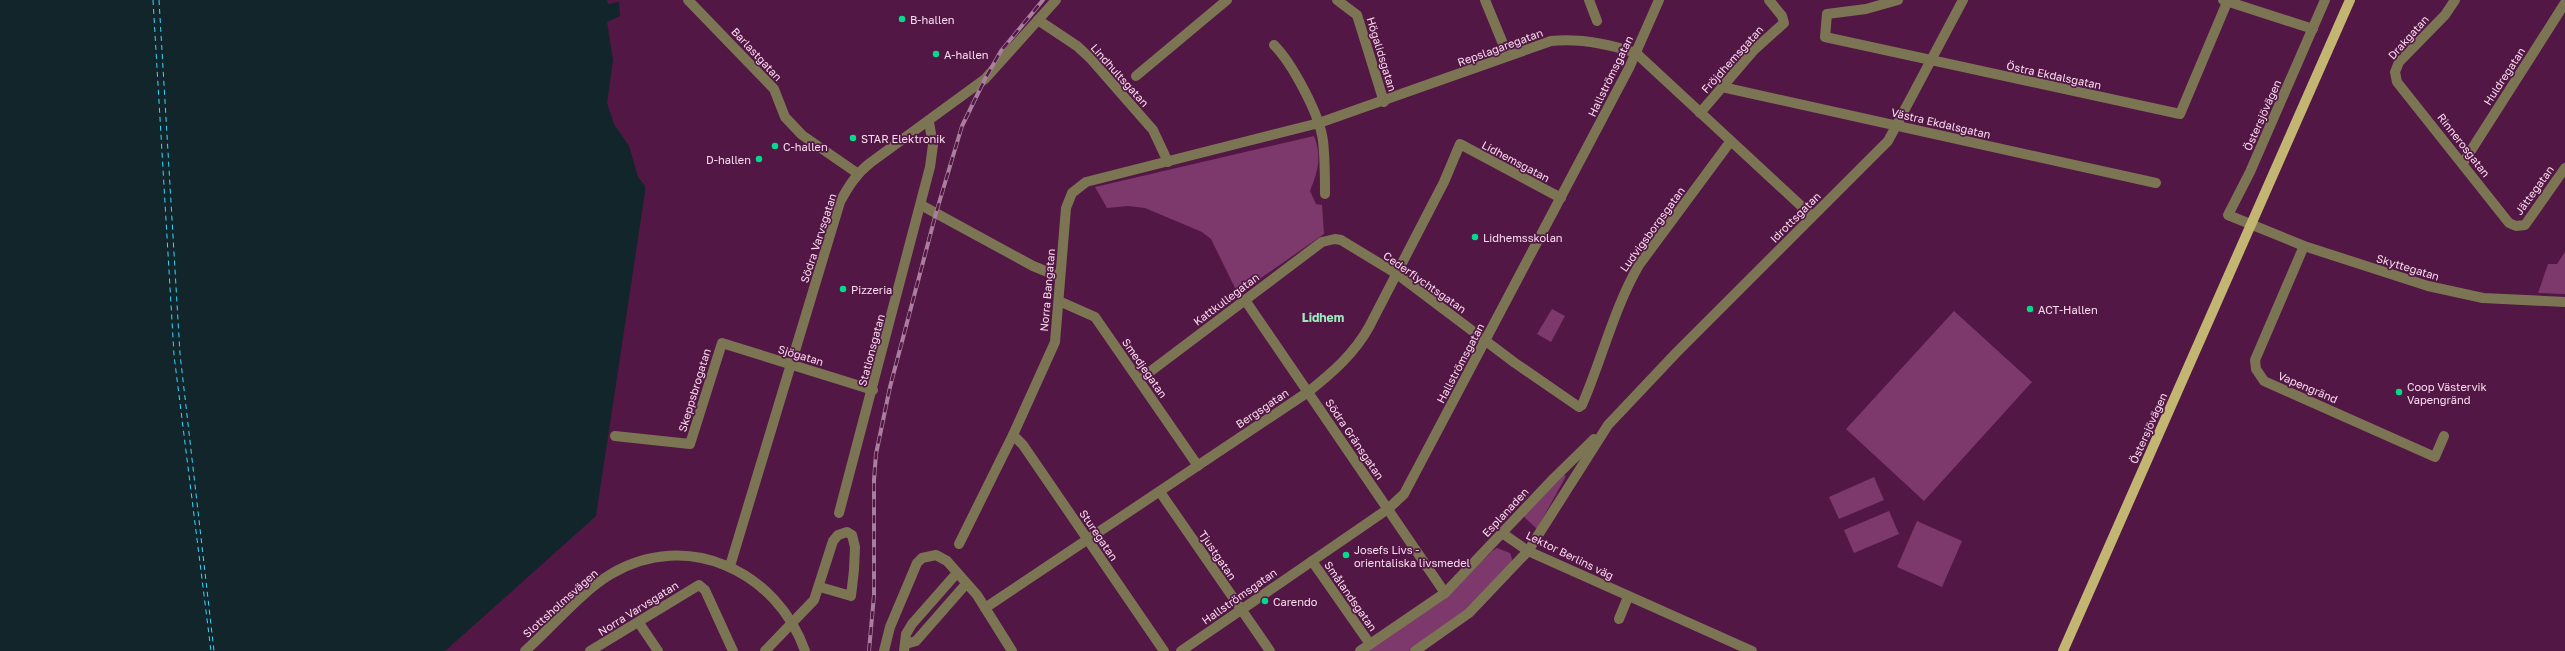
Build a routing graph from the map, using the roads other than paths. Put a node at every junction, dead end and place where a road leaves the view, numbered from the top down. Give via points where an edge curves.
1 (688, 0) edge
2 (1056, 0) edge
3 (1227, 0) edge
4 (1486, 0) edge
5 (1589, 0) edge
6 (1659, 0) edge
7 (1769, 0) edge
8 (1898, 0) edge
9 (1963, 0) edge
10 (2226, 0) edge
11 (2326, 0) edge
12 (2350, 0) edge
13 (2455, 0) edge
14 (1345, 2) edge
15 (2565, 3) edge
16 (1038, 20) junction
17 (1597, 21) dead end
18 (2313, 29) junction
19 (1274, 46) dead end
20 (1636, 53) junction
21 (1508, 56) junction
22 (1931, 61) junction
23 (2395, 72) joint
24 (1136, 76) dead end
25 (1722, 88) junction
26 (1384, 102) junction
27 (1700, 113) junction
28 (929, 122) junction
29 (1319, 124) junction
30 (1897, 126) junction
31 (1730, 142) junction
32 (1460, 144) joint
33 (1168, 162) junction
34 (2463, 163) junction
35 (2565, 168) edge
36 (857, 173) junction
37 (2156, 183) dead end
38 (1326, 194) dead end
39 (1561, 198) junction
40 (921, 205) junction
41 (1812, 216) junction
42 (2251, 224) junction
43 (2521, 225) joint
44 (1328, 240) joint
45 (2304, 246) junction
46 (1397, 274) junction
47 (1060, 277) junction
48 (1245, 300) junction
49 (1059, 301) junction
50 (2565, 302) edge
51 (1486, 341) junction
52 (722, 343) joint
53 (790, 365) junction
54 (1139, 380) junction
55 (873, 390) junction
56 (1308, 392) junction
57 (1582, 406) joint
58 (1607, 426) junction
59 (1013, 434) junction
60 (615, 436) dead end
61 (2444, 436) dead end
62 (1198, 466) junction
63 (1160, 492) junction
64 (1388, 509) junction
65 (839, 513) dead end
66 (1502, 533) junction
67 (1088, 540) junction
68 (959, 544) dead end
69 (1528, 551) junction
70 (1312, 561) junction
71 (730, 566) junction
72 (956, 574) junction
73 (966, 584) junction
74 (820, 588) junction
75 (1445, 593) junction
76 (1628, 597) junction
77 (985, 608) junction
78 (1240, 609) junction
79 (1619, 619) dead end
80 (639, 623) junction
81 (793, 624) junction
82 (606, 642) junction
83 (1370, 644) junction
84 (905, 648) edge
85 (2065, 648) edge
86 (525, 651) edge
87 (590, 651) edge
88 (612, 651) edge
89 (658, 651) edge
90 (733, 651) edge
91 (765, 651) edge
92 (805, 651) edge
93 (884, 651) edge
94 (1012, 651) edge
95 (1164, 651) edge
96 (1181, 651) edge
97 (1270, 651) edge
98 (1360, 651) edge
99 (1415, 651) edge
100 (1752, 651) edge

1 - 36 street, Barlastgatan via 774,89 786,117 802,134
2 - 16 street, Södra Varvsgatan
3 - 24 street
4 - 21 street
5 - 17 street
6 - 20 street, Hallströmsgatan
7 - 25 street, Fröjdhemsgatan via 1782,16 1784,23 1754,50
8 - 22 street, Östra Ekdalsgatan via 1866,9 1828,14 1825,37
9 - 22 street, Idrottsgatan
10 - 18 street
10 - 22 street, Östra Ekdalsgatan via 2180,114
11 - 18 street, Östersjövägen
12 - 42 main road, Östersjövägen
13 - 23 street, Drakgatan via 2445,15 2399,62
14 - 26 street, Högalidsgatan via 1358,15
15 - 34 street, Huldregatan
16 - 28 street, Södra Varvsgatan via 994,71
16 - 33 street, Lindhultsgatan via 1077,46 1090,58 1153,130
18 - 42 street, Östersjövägen via 2250,172 2228,215
19 - 29 street via 1287,58
20 - 21 street, Repslagaregatan via 1605,45 1560,40
20 - 27 street, Repslagaregatan
20 - 39 street, Hallströmsgatan
21 - 26 street, Repslagaregatan
22 - 30 street, Idrottsgatan
23 - 34 street, Rinnerosgatan via 2398,82
25 - 27 street, Fröjdhemsgatan
25 - 30 street, Västra Ekdalsgatan
26 - 29 street, Repslagaregatan
27 - 31 street, Repslagaregatan
28 - 36 street, Södra Varvsgatan
28 - 40 street, Stationsgatan via 933,154
29 - 33 street, Repslagaregatan
29 - 38 street via 1323,140
30 - 37 street, Västra Ekdalsgatan
30 - 41 street, Idrottsgatan via 1876,155
31 - 41 street, Repslagaregatan
31 - 57 street, Ludvigsborgsgatan via 1627,285
32 - 39 street, Lidhemsgatan
32 - 46 street, Bergsgatan via 1444,182
33 - 47 street, Norra Bangatan via 1086,182 1072,193 1066,208
34 - 43 street, Rinnerosgatan via 2509,223
35 - 43 street, Jättegatan via 2525,225
36 - 53 street, Södra Varvsgatan via 840,202
39 - 51 street, Hallströmsgatan
40 - 47 street via 1033,266
40 - 55 street, Stationsgatan
41 - 58 street, Idrottsgatan
42 - 45 street, Skyttegatan
42 - 85 main road, Östersjövägen
44 - 46 street, Cederflychtsgatan via 1341,240
44 - 48 street, Kattkullegatan
45 - 50 street, Skyttegatan via 2392,276 2457,293 2483,298
45 - 61 street, Vapengränd via 2255,360 2264,382 2435,457
46 - 51 street, Cederflychtsgatan
46 - 56 street, Bergsgatan via 1361,341 1337,368
47 - 49 street, Norra Bangatan
48 - 54 street, Kattkullegatan
48 - 56 street, Södra Gränsgatan
49 - 54 street, Smedjegatan via 1096,316
49 - 59 street, Norra Bangatan via 1055,342
51 - 57 street, Cederflychtsgatan via 1576,407
51 - 64 street, Hallströmsgatan via 1404,494
52 - 53 street, Sjögatan
52 - 60 street, Skeppsbrogatan via 690,444
53 - 55 street, Sjögatan
53 - 71 street, Södra Varvsgatan
54 - 62 street, Smedjegatan
55 - 65 street, Stationsgatan
56 - 62 street, Bergsgatan
56 - 64 street, Södra Gränsgatan
58 - 66 street, Esplanaden
58 - 69 street
59 - 67 street, Sturegatan
59 - 68 street, Norra Bangatan
62 - 63 street, Bergsgatan
63 - 67 street, Bergsgatan
63 - 78 street, Tjustgatan
64 - 70 street, Hallströmsgatan
64 - 75 street, Södra Gränsgatan
66 - 69 street, Lektor Berlins väg
66 - 75 street, Esplanaden
67 - 77 street, Bergsgatan
67 - 95 street, Sturegatan
69 - 76 street, Lektor Berlins väg
69 - 99 street via 1469,613
70 - 78 street, Hallströmsgatan
70 - 83 street, Smålandsgatan
71 - 81 street, Slottsholmsvägen via 758,583 774,598
71 - 86 street, Slottsholmsvägen via 680,556 644,559 597,583
72 - 73 street
72 - 84 street via 912,624 906,634
72 - 93 street via 941,556 930,555 917,563 890,627
73 - 77 street
73 - 84 street via 916,641
74 - 74 street via 851,596 854,547 852,535 847,532 838,535 833,541
74 - 81 street via 814,600
75 - 83 street, Esplanaden
76 - 79 street
76 - 100 street, Lektor Berlins väg
77 - 94 street
78 - 96 street, Hallströmsgatan
78 - 97 street, Tjustgatan
80 - 82 street, Norra Varvsgatan
80 - 89 street
80 - 90 street, Norra Varvsgatan via 700,585 705,590
81 - 91 street
81 - 92 street, Slottsholmsvägen
82 - 87 street, Norra Varvsgatan
82 - 88 street
83 - 98 street, Esplanaden

